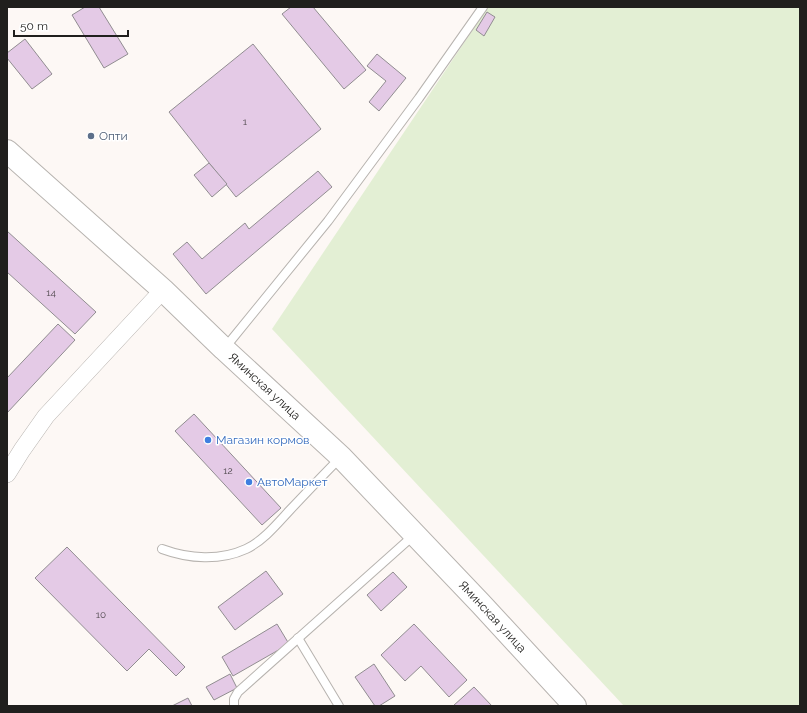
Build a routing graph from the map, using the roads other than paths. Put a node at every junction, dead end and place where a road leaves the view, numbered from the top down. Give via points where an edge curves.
1 (483, 7) edge
2 (7, 151) edge
3 (163, 290) junction
4 (224, 349) junction
5 (341, 457) junction
6 (7, 474) edge
7 (415, 534) junction
8 (162, 549) dead end
9 (298, 638) junction
10 (234, 706) edge
11 (339, 706) edge
12 (575, 706) edge

1 - 4 lane via 328,221
2 - 3 main road, Яминская улица
3 - 4 main road, Яминская улица
3 - 6 street via 46,416
4 - 5 main road, Яминская улица
5 - 7 main road, Яминская улица
5 - 8 lane via 268,534 247,548 219,556 195,557 174,554
7 - 9 lane
7 - 12 main road, Яминская улица
9 - 10 lane via 238,692
9 - 11 lane

